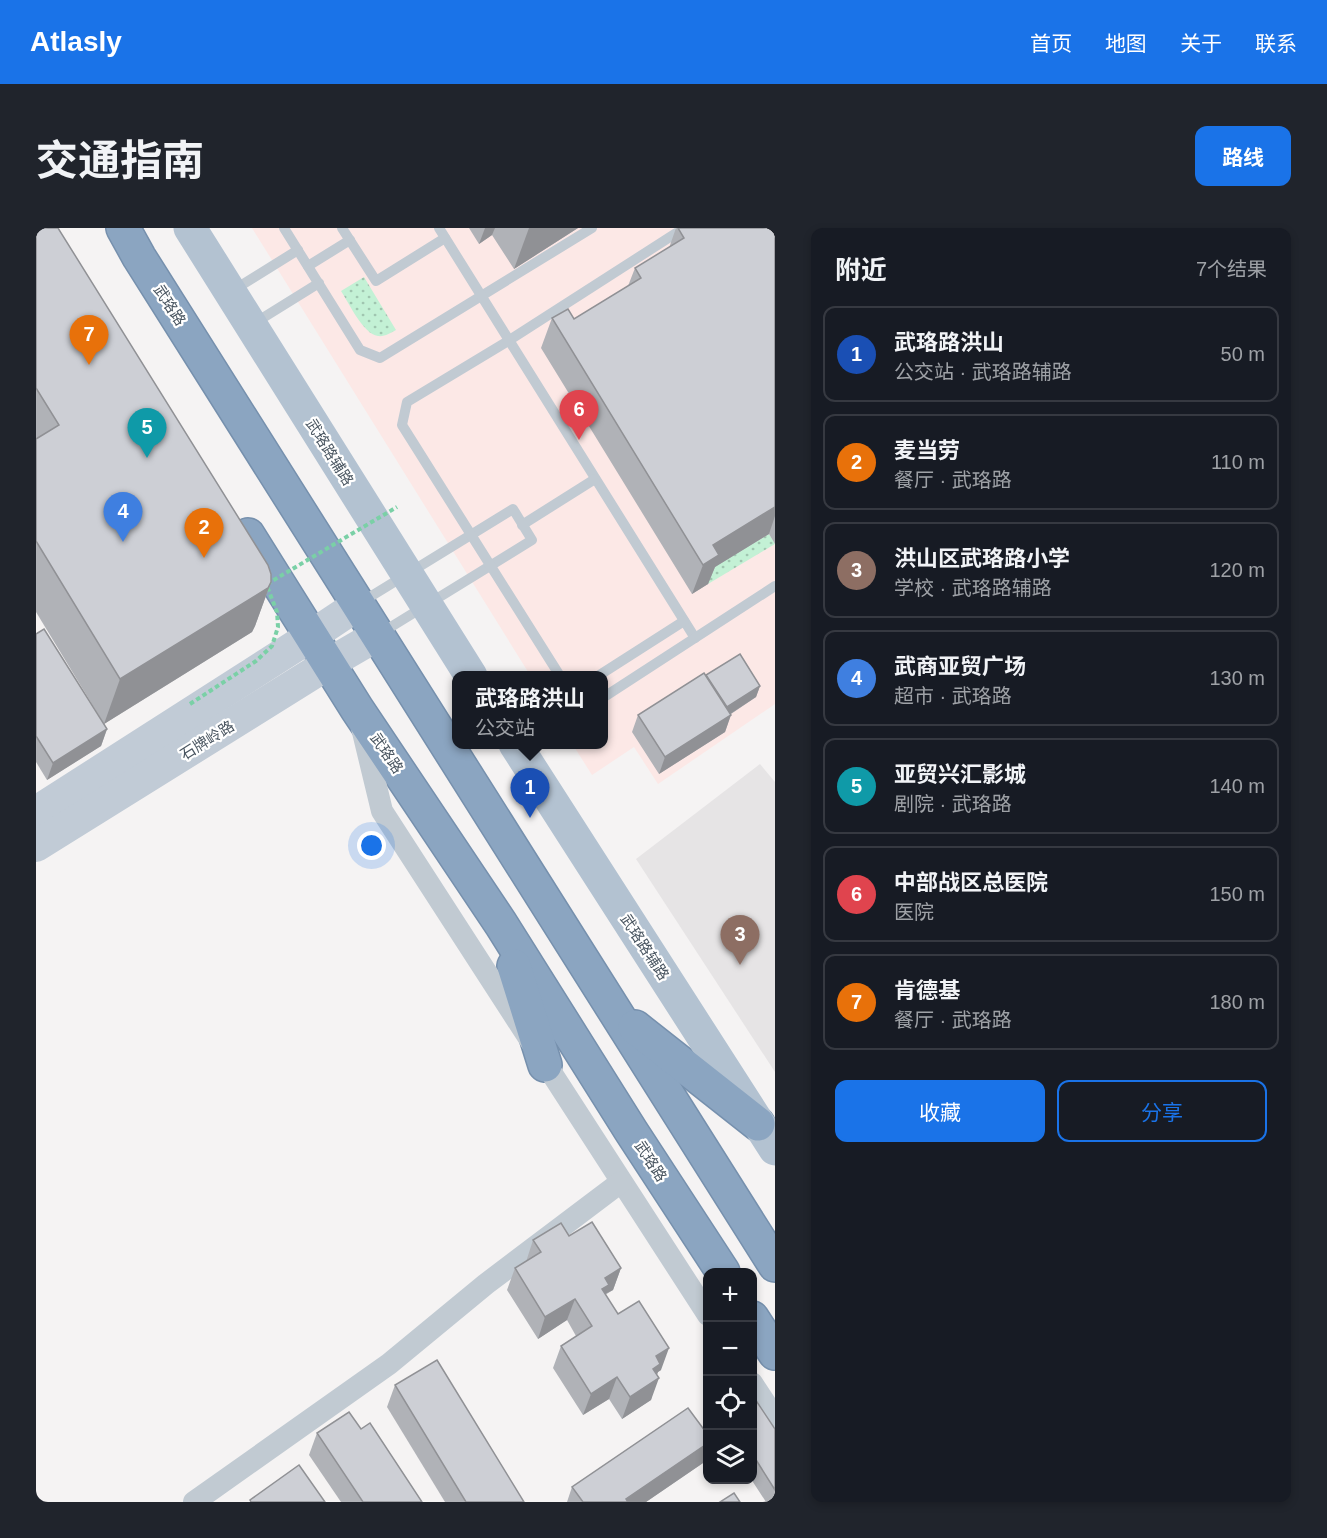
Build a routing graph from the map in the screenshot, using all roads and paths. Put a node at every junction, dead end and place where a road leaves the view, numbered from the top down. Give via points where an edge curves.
1 (123, 228) edge
2 (190, 228) edge
3 (284, 228) edge
4 (342, 228) edge
5 (438, 228) edge
6 (592, 228) edge
7 (684, 228) edge
8 (445, 238) junction
9 (350, 240) junction
10 (298, 250) junction
11 (308, 266) junction
12 (319, 283) junction
13 (230, 292) junction
14 (482, 297) junction
15 (250, 326) junction
16 (508, 341) junction
17 (595, 479) junction
18 (230, 507) edge
19 (397, 507) dead end
20 (522, 525) junction
21 (471, 535) junction
22 (490, 566) junction
23 (407, 574) junction
24 (775, 586) edge
25 (359, 604) junction
26 (426, 605) junction
27 (684, 621) junction
28 (378, 635) junction
29 (311, 636) junction
30 (695, 638) junction
31 (328, 664) junction
32 (468, 671) edge
33 (557, 671) edge
34 (604, 671) edge
35 (608, 694) edge
36 (190, 704) dead end
37 (357, 709) junction
38 (523, 749) edge
39 (36, 812) edge
40 (36, 846) edge
41 (501, 924) junction
42 (617, 1013) junction
43 (545, 1065) junction
44 (767, 1137) edge
45 (621, 1182) junction
46 (775, 1265) edge
47 (720, 1268) edge
48 (703, 1307) edge
49 (756, 1322) edge
50 (775, 1353) edge
51 (757, 1389) edge
52 (775, 1418) edge
53 (194, 1502) edge

1 - 25 highway, 武珞路
2 - 13 main road, 武珞路辅路
3 - 10 lane
4 - 9 lane
5 - 8 lane
6 - 14 lane
7 - 16 lane
8 - 9 lane via 376,281
8 - 14 lane
9 - 11 lane
10 - 11 lane
10 - 13 lane
11 - 12 lane
12 - 14 lane via 360,350 380,358
12 - 15 lane
13 - 15 main road, 武珞路辅路
14 - 16 lane
15 - 23 main road, 武珞路辅路
16 - 17 lane
16 - 21 lane via 407,402 402,425
17 - 20 lane
17 - 27 lane
18 - 29 highway, 武珞路
19 - 36 path, bridge via 266,585 277,612 278,627 272,646 256,661
20 - 21 lane via 513,509
20 - 22 lane via 532,540
21 - 22 lane
21 - 23 lane
22 - 26 lane
22 - 33 lane
23 - 25 lane
23 - 26 main road, 武珞路辅路
24 - 30 lane
25 - 28 highway, 武珞路
25 - 29 main road, 石牌岭路
26 - 28 lane
26 - 32 main road, 武珞路辅路
27 - 30 lane
27 - 34 lane
28 - 31 main road, 石牌岭路
28 - 42 highway, 武珞路
29 - 31 highway, 武珞路
29 - 39 main road, 石牌岭路
30 - 35 lane
31 - 37 highway, 武珞路
31 - 40 main road, 石牌岭路
37 - 41 highway, 武珞路
37 - 43 street via 382,811
38 - 44 main road, 武珞路辅路
41 - 43 highway
41 - 47 highway, 武珞路
42 - 44 highway
42 - 46 highway, 武珞路
43 - 45 street
45 - 48 street
45 - 53 street via 486,1284 389,1364
49 - 50 highway
51 - 52 street

